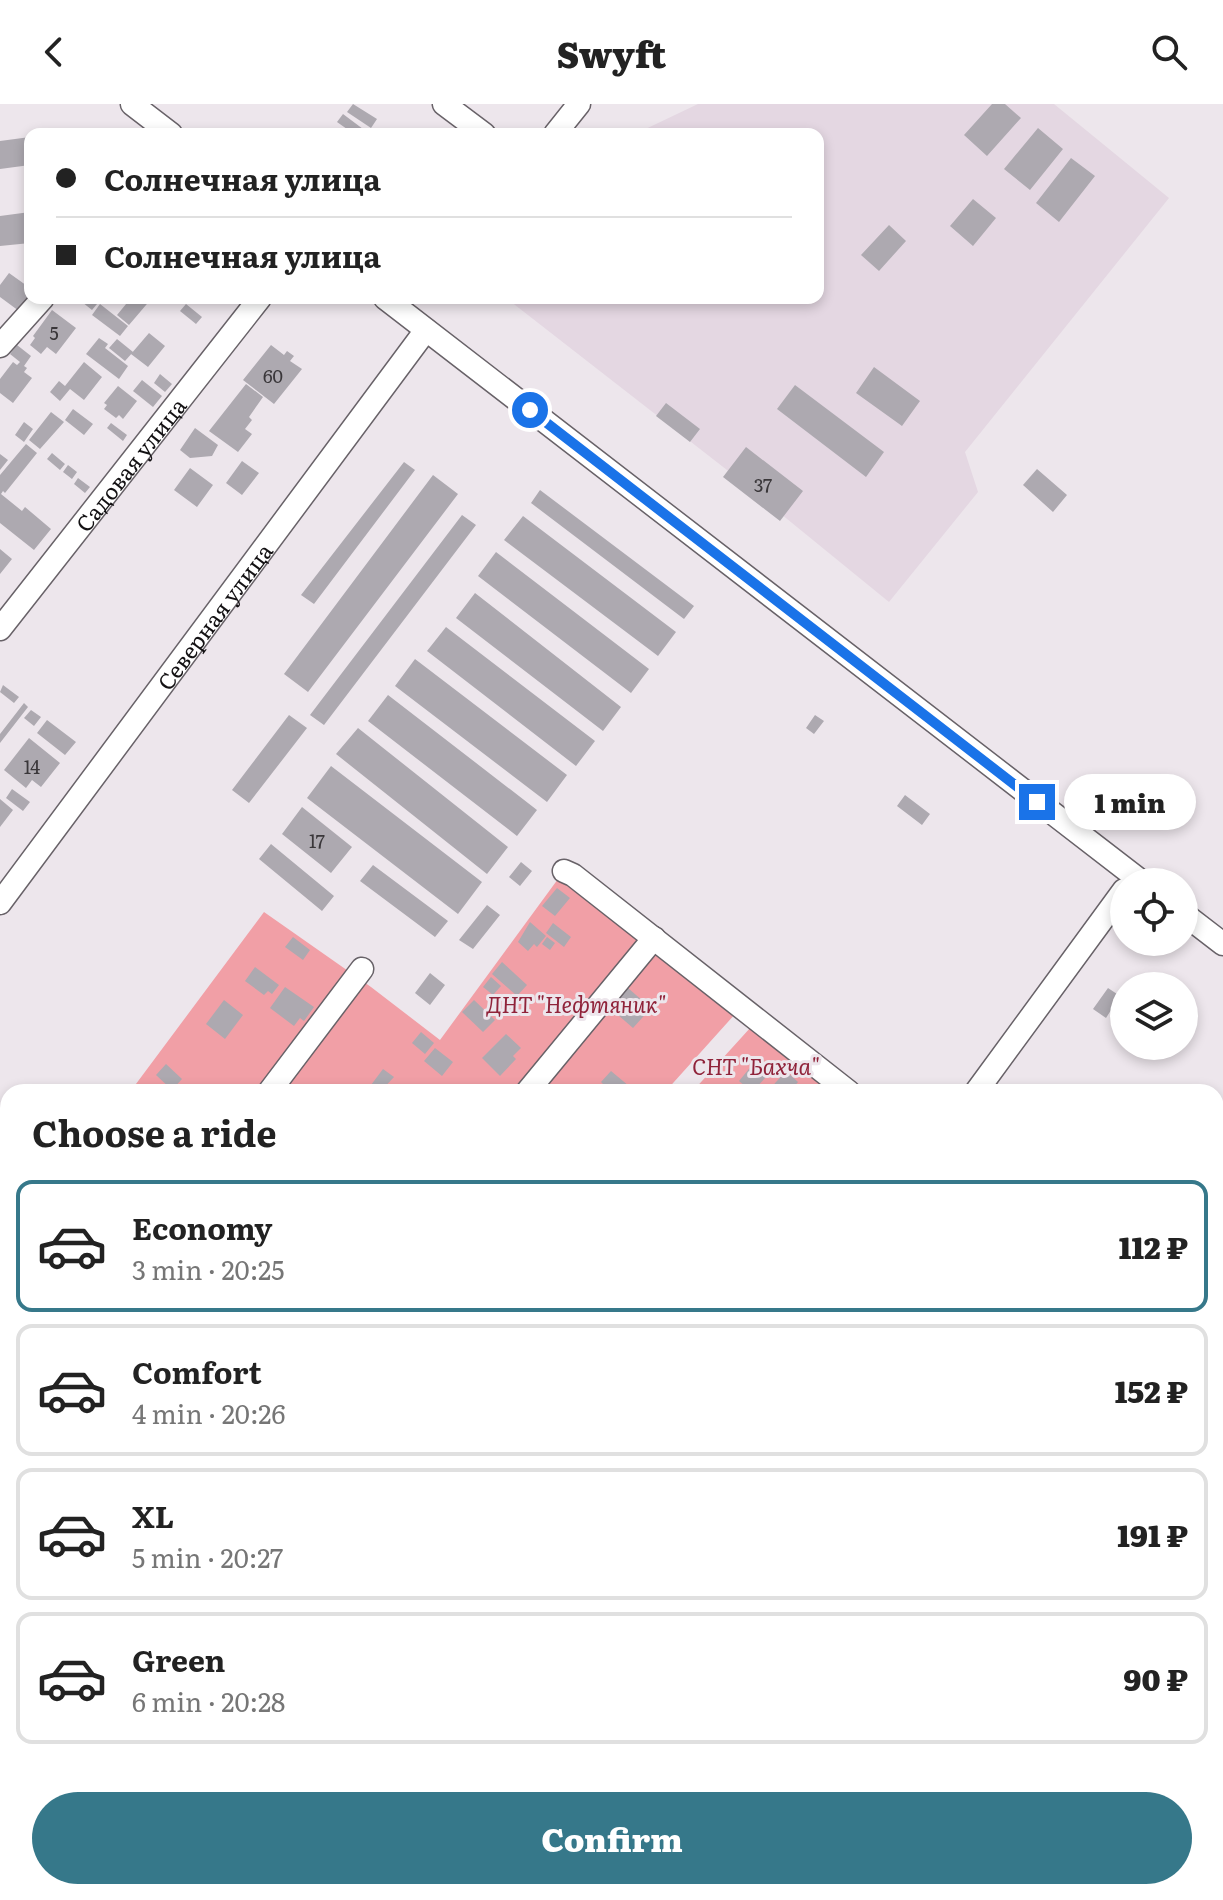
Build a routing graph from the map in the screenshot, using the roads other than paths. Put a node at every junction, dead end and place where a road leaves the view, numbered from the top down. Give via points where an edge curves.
1 (444, 104) edge
2 (579, 104) edge
3 (143, 107) edge
4 (165, 128) edge
5 (476, 128) edge
6 (560, 128) edge
7 (38, 304) edge
8 (255, 304) edge
9 (393, 304) edge
10 (426, 330) junction
11 (0, 346) edge
12 (0, 629) edge
13 (1113, 868) edge
14 (564, 871) dead end
15 (0, 903) edge
16 (1110, 912) edge
17 (1198, 925) edge
18 (654, 938) junction
19 (1223, 944) edge
20 (362, 969) dead end
21 (275, 1084) edge
22 (534, 1084) edge
23 (839, 1084) edge
24 (982, 1084) edge

1 - 5 street
2 - 6 street
3 - 4 street
7 - 11 street
8 - 12 street, Садовая улица
9 - 10 street
10 - 13 street
10 - 15 street, Северная улица
14 - 18 street
16 - 24 street
17 - 19 street
18 - 22 street
18 - 23 street
20 - 21 street

